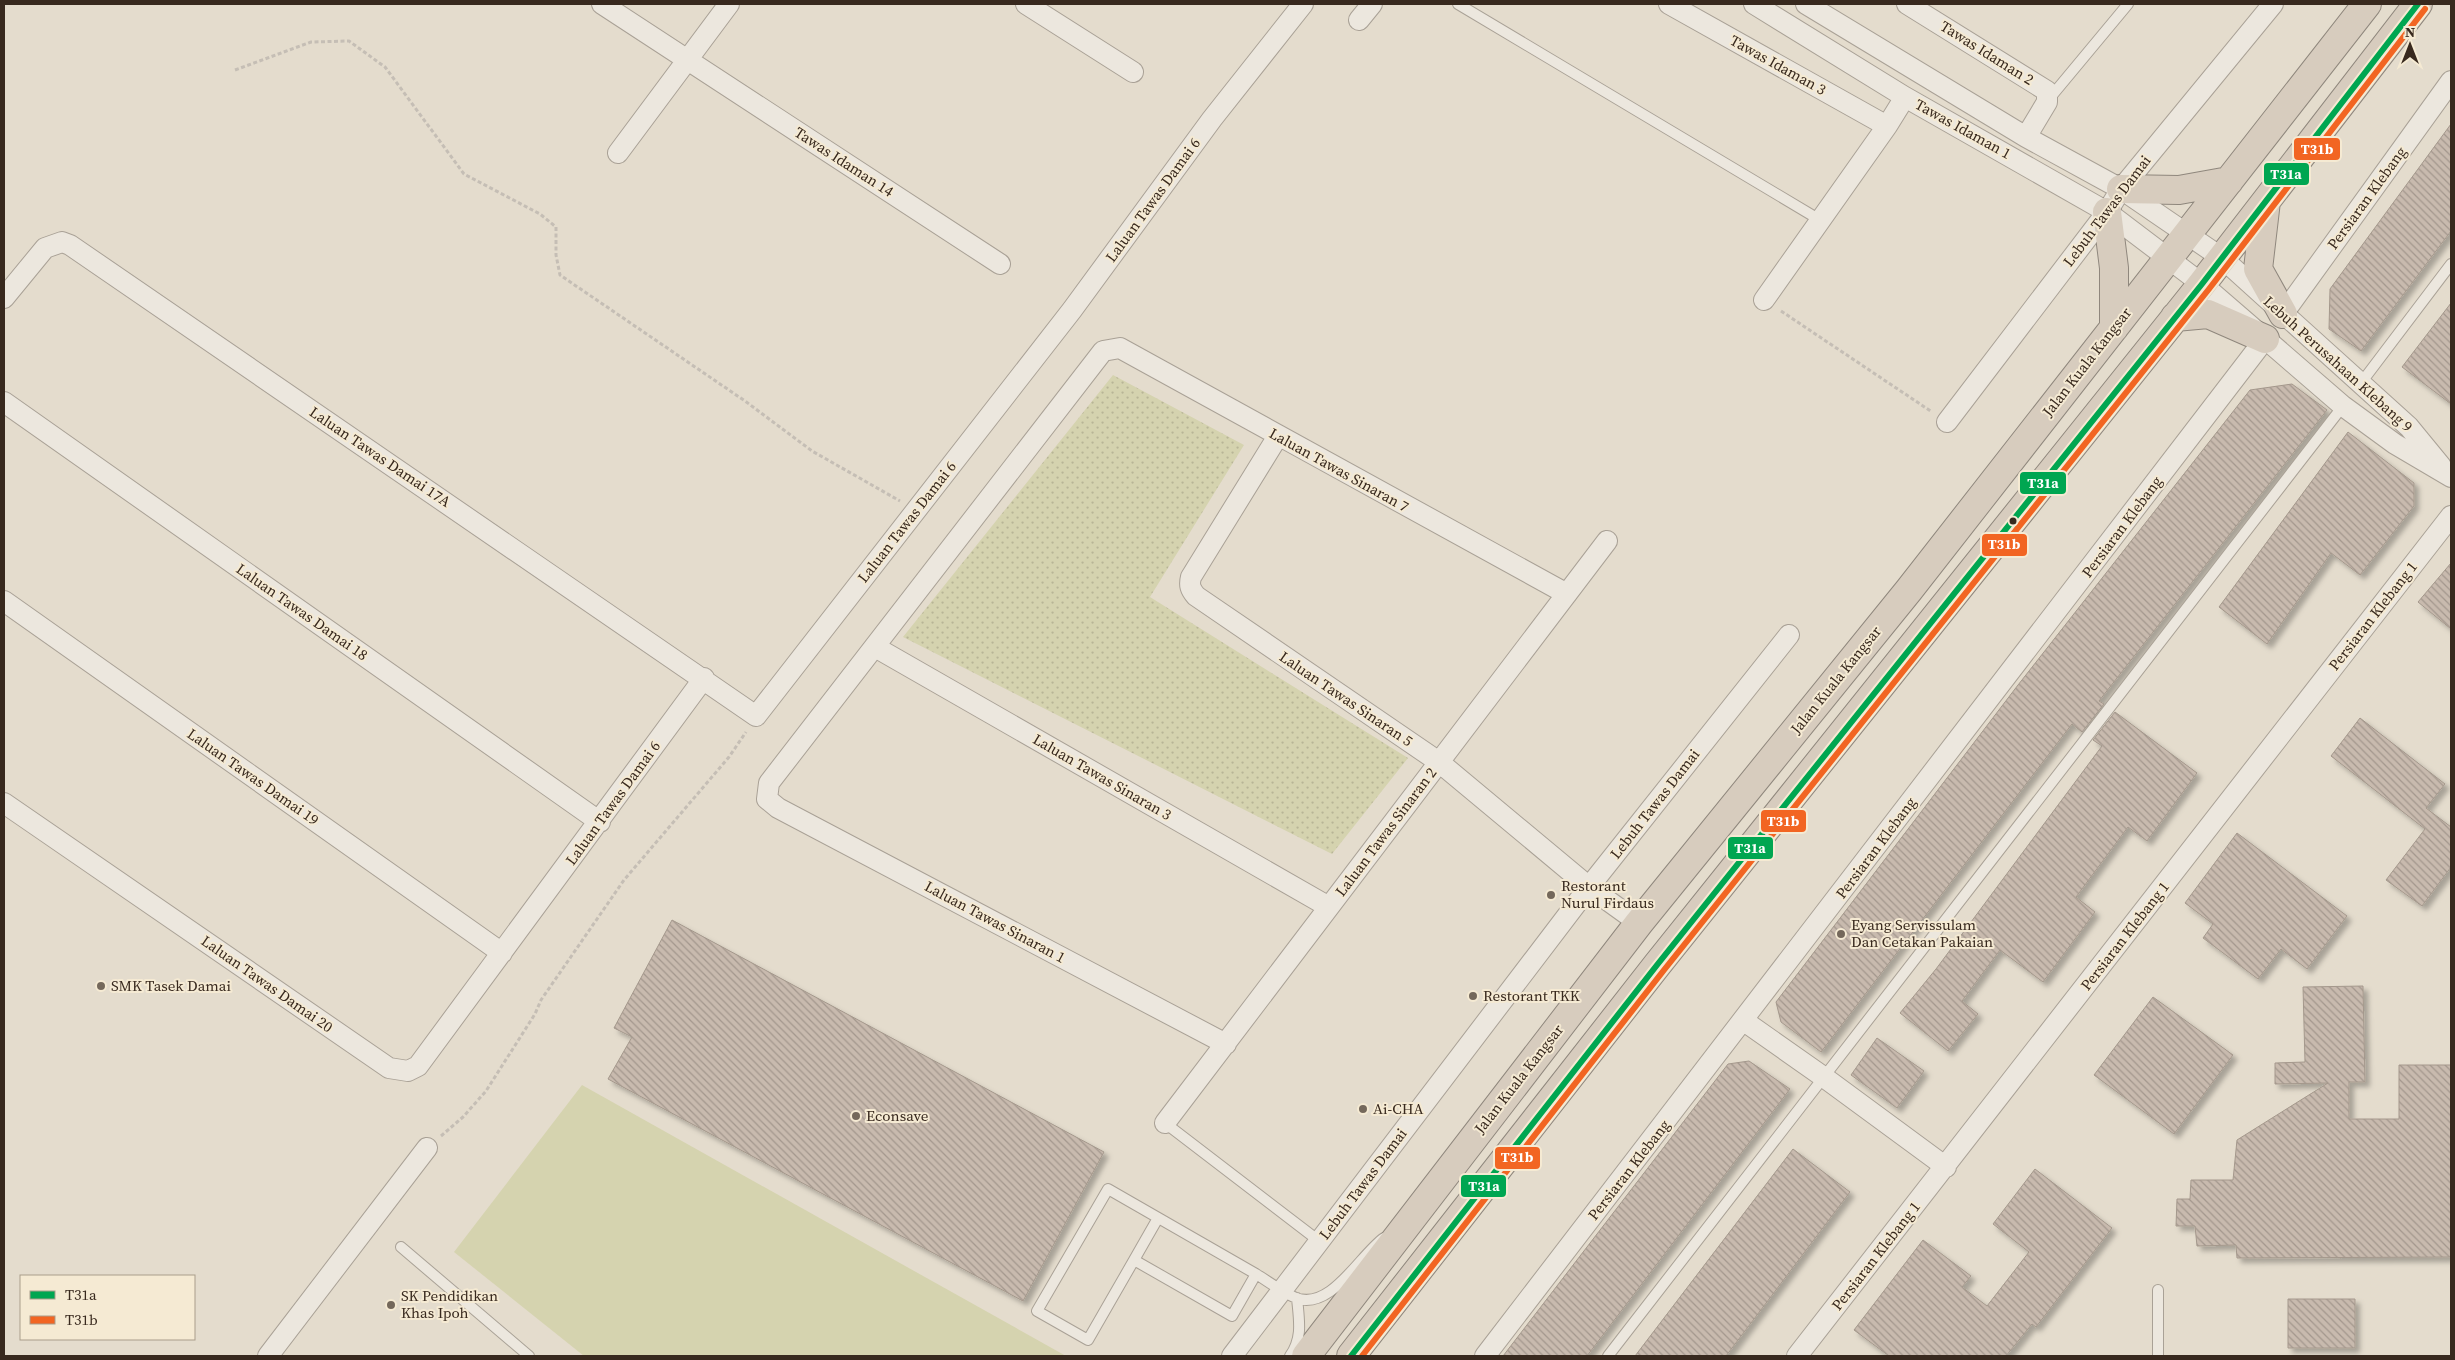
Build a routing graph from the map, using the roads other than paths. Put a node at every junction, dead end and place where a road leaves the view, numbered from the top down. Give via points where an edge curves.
1 (602, 4) edge
2 (729, 4) edge
3 (1026, 4) edge
4 (1303, 4) edge
5 (1372, 4) edge
6 (1458, 4) edge
7 (1669, 4) edge
8 (1754, 4) edge
9 (1802, 4) edge
10 (1806, 4) edge
11 (1907, 4) edge
12 (2128, 4) edge
13 (2272, 4) edge
14 (2367, 4) edge
15 (2418, 4) edge
16 (1359, 20) dead end
17 (1788, 25) junction
18 (687, 60) junction
19 (1134, 72) dead end
20 (2451, 81) edge
21 (1905, 97) junction
22 (2047, 102) junction
23 (1887, 126) junction
24 (2026, 137) junction
25 (618, 154) dead end
26 (2229, 181) junction
27 (2121, 189) junction
28 (2267, 200) junction
29 (2107, 212) junction
30 (1820, 220) junction
31 (2189, 233) junction
32 (2222, 258) junction
33 (2168, 260) junction
34 (1000, 264) dead end
35 (2451, 264) edge
36 (2202, 284) junction
37 (4, 298) edge
38 (1764, 300) road end
39 (2283, 314) junction
40 (2175, 317) junction
41 (2114, 328) junction
42 (2265, 339) junction
43 (2361, 383) junction
44 (4, 402) edge
45 (2344, 406) junction
46 (1947, 422) road end
47 (1278, 436) junction
48 (2450, 476) edge
49 (2451, 516) edge
50 (1608, 541) dead end
51 (1567, 594) junction
52 (4, 601) edge
53 (1790, 635) dead end
54 (875, 648) junction
55 (704, 678) junction
56 (1439, 762) junction
57 (4, 803) edge
58 (600, 822) junction
59 (1589, 887) junction
60 (1329, 907) junction
61 (1639, 923) junction
62 (502, 954) junction
63 (1744, 1021) junction
64 (1226, 1044) junction
65 (1825, 1078) junction
66 (1165, 1123) joint
67 (427, 1148) road end
68 (1946, 1167) junction
69 (1158, 1218) junction
70 (1401, 1232) junction
71 (1319, 1241) junction
72 (401, 1247) dead end
73 (1134, 1260) junction
74 (1256, 1274) junction
75 (2158, 1290) dead end
76 (1290, 1294) junction
77 (268, 1356) edge
78 (529, 1356) edge
79 (1232, 1356) edge
80 (1290, 1356) edge
81 (1306, 1356) edge
82 (1350, 1356) edge
83 (1485, 1356) edge
84 (1608, 1356) edge
85 (1797, 1356) edge
86 (2158, 1356) edge

1 - 18 street, Tawas Idaman 14
2 - 18 street
3 - 19 street
4 - 55 street, Laluan Tawas Damai 6 via 1212,119 1072,310 760,713 752,715
5 - 16 street
6 - 30 lane
7 - 23 street, Tawas Idaman 3
8 - 17 street, Tawas Idaman 1
9 - 17 street
10 - 24 street, Tawas Idaman 1
11 - 22 street, Tawas Idaman 2 via 2047,91
12 - 22 lane
13 - 27 street, Lebuh Tawas Damai
14 - 26 highway, Jalan Kuala Kangsar
15 - 28 highway
17 - 21 street, Tawas Idaman 1
18 - 25 street
18 - 34 street, Tawas Idaman 14
20 - 39 street, Persiaran Klebang
21 - 23 street
21 - 29 street, Tawas Idaman 1
22 - 24 street
23 - 30 street
24 - 27 street, Tawas Idaman 1
26 - 27 highway via 2179,190
26 - 31 highway, Jalan Kuala Kangsar
27 - 29 street, Lebuh Tawas Damai
27 - 31 street, Tawas Idaman 1
28 - 32 highway
28 - 39 highway via 2258,269
29 - 33 street, Tawas Idaman 1
29 - 41 highway via 2114,268
29 - 46 street, Lebuh Tawas Damai
30 - 38 street
31 - 32 street, Lebuh Perusahaan Klebang 9
31 - 33 highway, Jalan Kuala Kangsar
32 - 36 highway
32 - 39 street, Lebuh Perusahaan Klebang 9
33 - 36 street, Lebuh Perusahaan Klebang 9
33 - 41 highway, Jalan Kuala Kangsar
35 - 43 lane
36 - 40 highway
36 - 42 street, Lebuh Perusahaan Klebang 9
37 - 55 street, Laluan Tawas Damai 17A via 45,248 62,242 70,245
39 - 43 street, Lebuh Perusahaan Klebang 9
40 - 42 highway via 2208,314
40 - 82 highway via 1657,965
41 - 61 highway, Jalan Kuala Kangsar via 1909,590
42 - 45 street, Lebuh Perusahaan Klebang 9
42 - 63 street, Persiaran Klebang
43 - 48 street, Lebuh Perusahaan Klebang 9 via 2409,427
44 - 58 street, Laluan Tawas Damai 18
45 - 48 street, Lebuh Perusahaan Klebang 9 via 2395,444
45 - 65 lane
47 - 51 street, Laluan Tawas Sinaran 7
47 - 54 street, Laluan Tawas Sinaran 7 via 1120,348 1103,351
47 - 56 street, Laluan Tawas Sinaran 5 via 1191,577 1191,590
49 - 68 street, Persiaran Klebang 1
50 - 51 street, Laluan Tawas Sinaran 2
51 - 56 street, Laluan Tawas Sinaran 2
52 - 62 street, Laluan Tawas Damai 19
53 - 59 street, Lebuh Tawas Damai
54 - 60 street, Laluan Tawas Sinaran 3
54 - 64 street, Laluan Tawas Sinaran 1 via 769,783 767,798 778,808
55 - 58 street, Laluan Tawas Damai 6
56 - 59 street, Laluan Tawas Sinaran 5
56 - 60 street, Laluan Tawas Sinaran 2
57 - 62 street, Laluan Tawas Damai 20 via 389,1068 408,1071 418,1066
58 - 62 street, Laluan Tawas Damai 6
59 - 61 street, Laluan Tawas Sinaran 5
59 - 71 street, Lebuh Tawas Damai
60 - 64 street, Laluan Tawas Sinaran 2
61 - 70 highway, Jalan Kuala Kangsar
63 - 65 street
63 - 83 street, Persiaran Klebang
64 - 66 street, Laluan Tawas Sinaran 2
65 - 68 street
65 - 84 lane
66 - 71 lane
67 - 77 street
68 - 85 street, Persiaran Klebang 1
69 - 73 lane
69 - 73 lane via 1108,1190 1037,1311 1088,1340
69 - 74 lane
70 - 76 lane via 1371,1247 1354,1270 1332,1290 1313,1300
70 - 81 highway, Jalan Kuala Kangsar
71 - 76 street, Lebuh Tawas Damai
72 - 78 lane
73 - 74 lane via 1232,1316
74 - 76 lane
75 - 86 lane
76 - 79 street, Lebuh Tawas Damai
76 - 80 lane via 1300,1334 1298,1346

